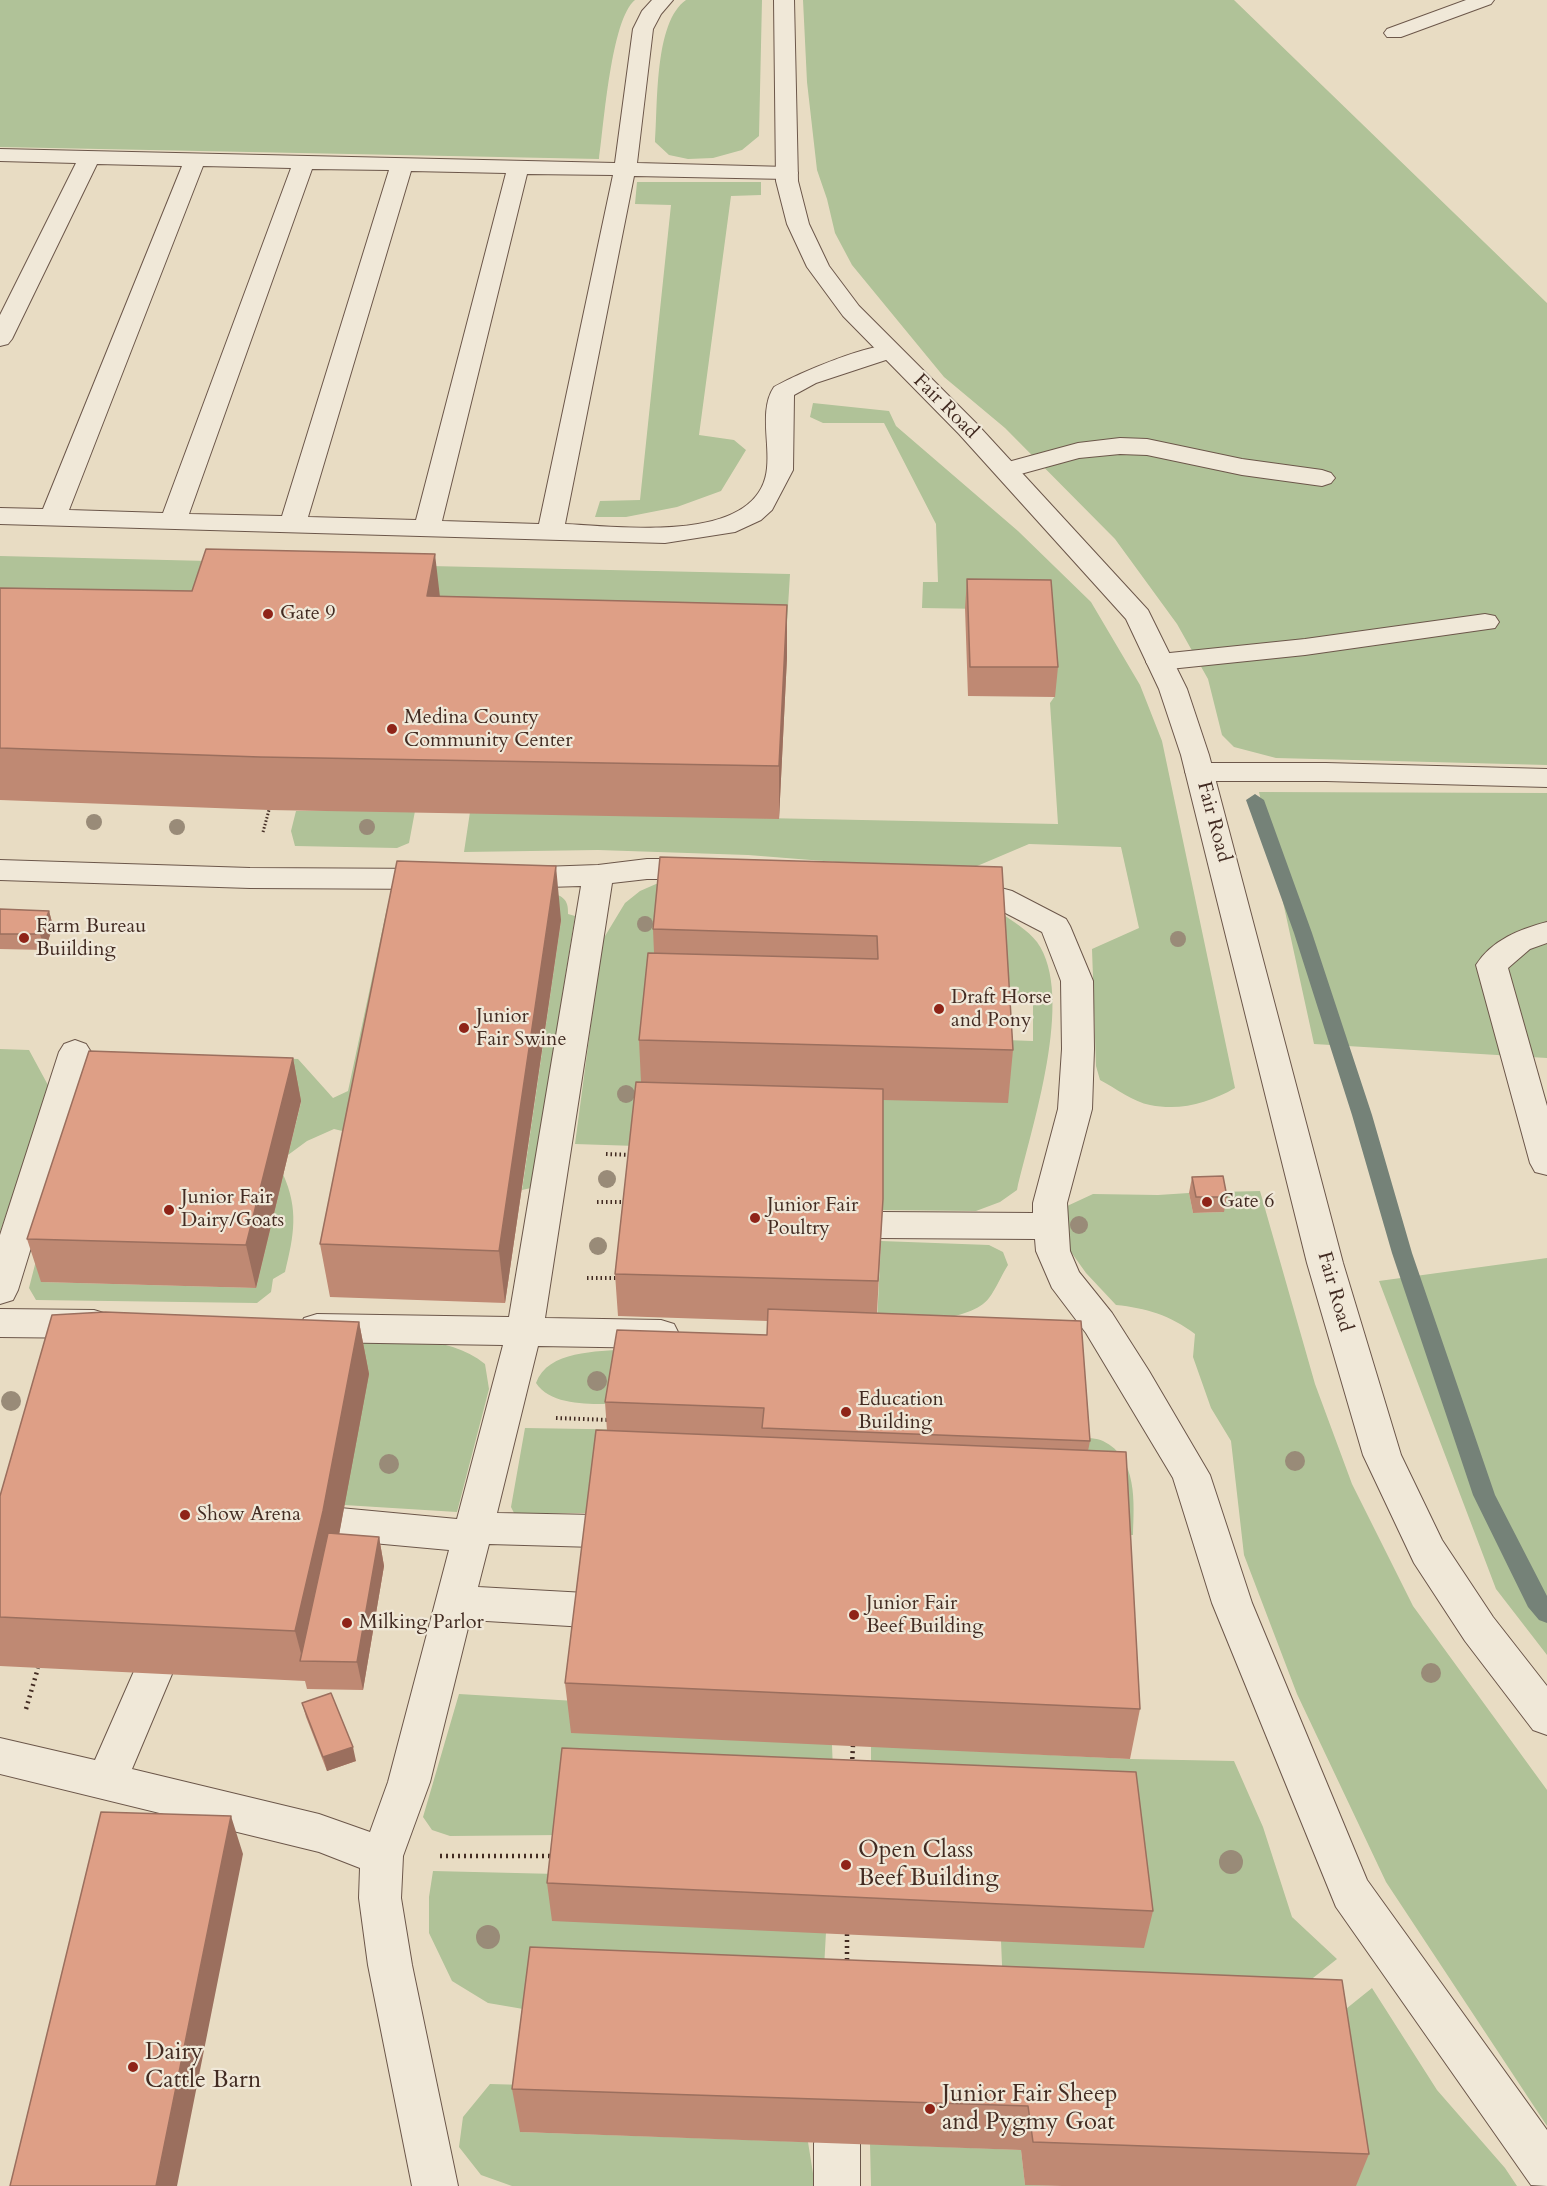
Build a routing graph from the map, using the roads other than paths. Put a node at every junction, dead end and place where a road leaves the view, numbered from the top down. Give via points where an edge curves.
1 (663, 0) edge
2 (784, 0) edge
3 (1484, 0) edge
4 (1394, 33) dead end
5 (0, 155) edge
6 (90, 157) junction
7 (195, 159) junction
8 (304, 162) junction
9 (402, 164) junction
10 (518, 167) junction
11 (625, 169) junction
12 (787, 173) junction
13 (0, 339) edge
14 (890, 351) junction
15 (1006, 470) junction
16 (1322, 478) dead end
17 (0, 516) edge
18 (53, 518) junction
19 (172, 521) junction
20 (293, 524) junction
21 (427, 528) junction
22 (550, 532) junction
23 (1485, 622) dead end
24 (1160, 662) junction
25 (1200, 772) junction
26 (1547, 778) edge
27 (736, 868) edge
28 (0, 870) edge
29 (598, 875) junction
30 (923, 880) edge
31 (1547, 932) edge
32 (75, 1052) dead end
33 (1547, 1163) edge
34 (881, 1225) edge
35 (1050, 1226) junction
36 (0, 1290) edge
37 (0, 1323) edge
38 (130, 1325) edge
39 (286, 1328) edge
40 (524, 1332) junction
41 (691, 1334) edge
42 (340, 1524) dead end
43 (595, 1531) edge
44 (472, 1532) junction
45 (454, 1602) junction
46 (586, 1610) edge
47 (152, 1674) edge
48 (1547, 1717) edge
49 (0, 1756) edge
50 (107, 1780) junction
51 (382, 1856) junction
52 (1547, 2169) edge
53 (435, 2186) edge

1 - 11 street via 643,29
2 - 12 street, Fair Road
3 - 4 street
5 - 6 street
6 - 7 street
6 - 13 street
7 - 8 street
7 - 18 street
8 - 9 street
8 - 19 street
9 - 10 street
9 - 20 street
10 - 11 street
10 - 21 street
11 - 12 street
11 - 22 street
12 - 14 street, Fair Road via 798,224 818,267 851,311
14 - 15 street, Fair Road
14 - 22 street via 807,378 783,392 780,473 767,500 750,517 718,530 665,535
15 - 16 street via 1078,451 1138,447
15 - 24 street, Fair Road via 1138,616
17 - 18 street
18 - 19 street
19 - 20 street
20 - 21 street
21 - 22 street
23 - 24 street via 1337,644
24 - 25 street, Fair Road via 1173,688
25 - 26 street
25 - 48 street, Fair Road via 1325,1263 1382,1455 1428,1551 1479,1629
27 - 29 street via 647,869
28 - 29 street via 250,878
29 - 40 street
30 - 35 street via 1001,898 1055,926 1077,981 1075,1109 1055,1179
31 - 33 street via 1519,942 1492,965
32 - 36 street
34 - 35 street
35 - 52 street via 1053,1251 1092,1340 1191,1475 1232,1603 1351,1893
37 - 38 street
39 - 40 street
40 - 41 street
40 - 44 street
42 - 44 street
43 - 44 street
44 - 45 street
45 - 46 street
45 - 51 street via 409,1782
47 - 50 street
49 - 50 street
50 - 51 street via 319,1833
51 - 53 street via 380,1898

